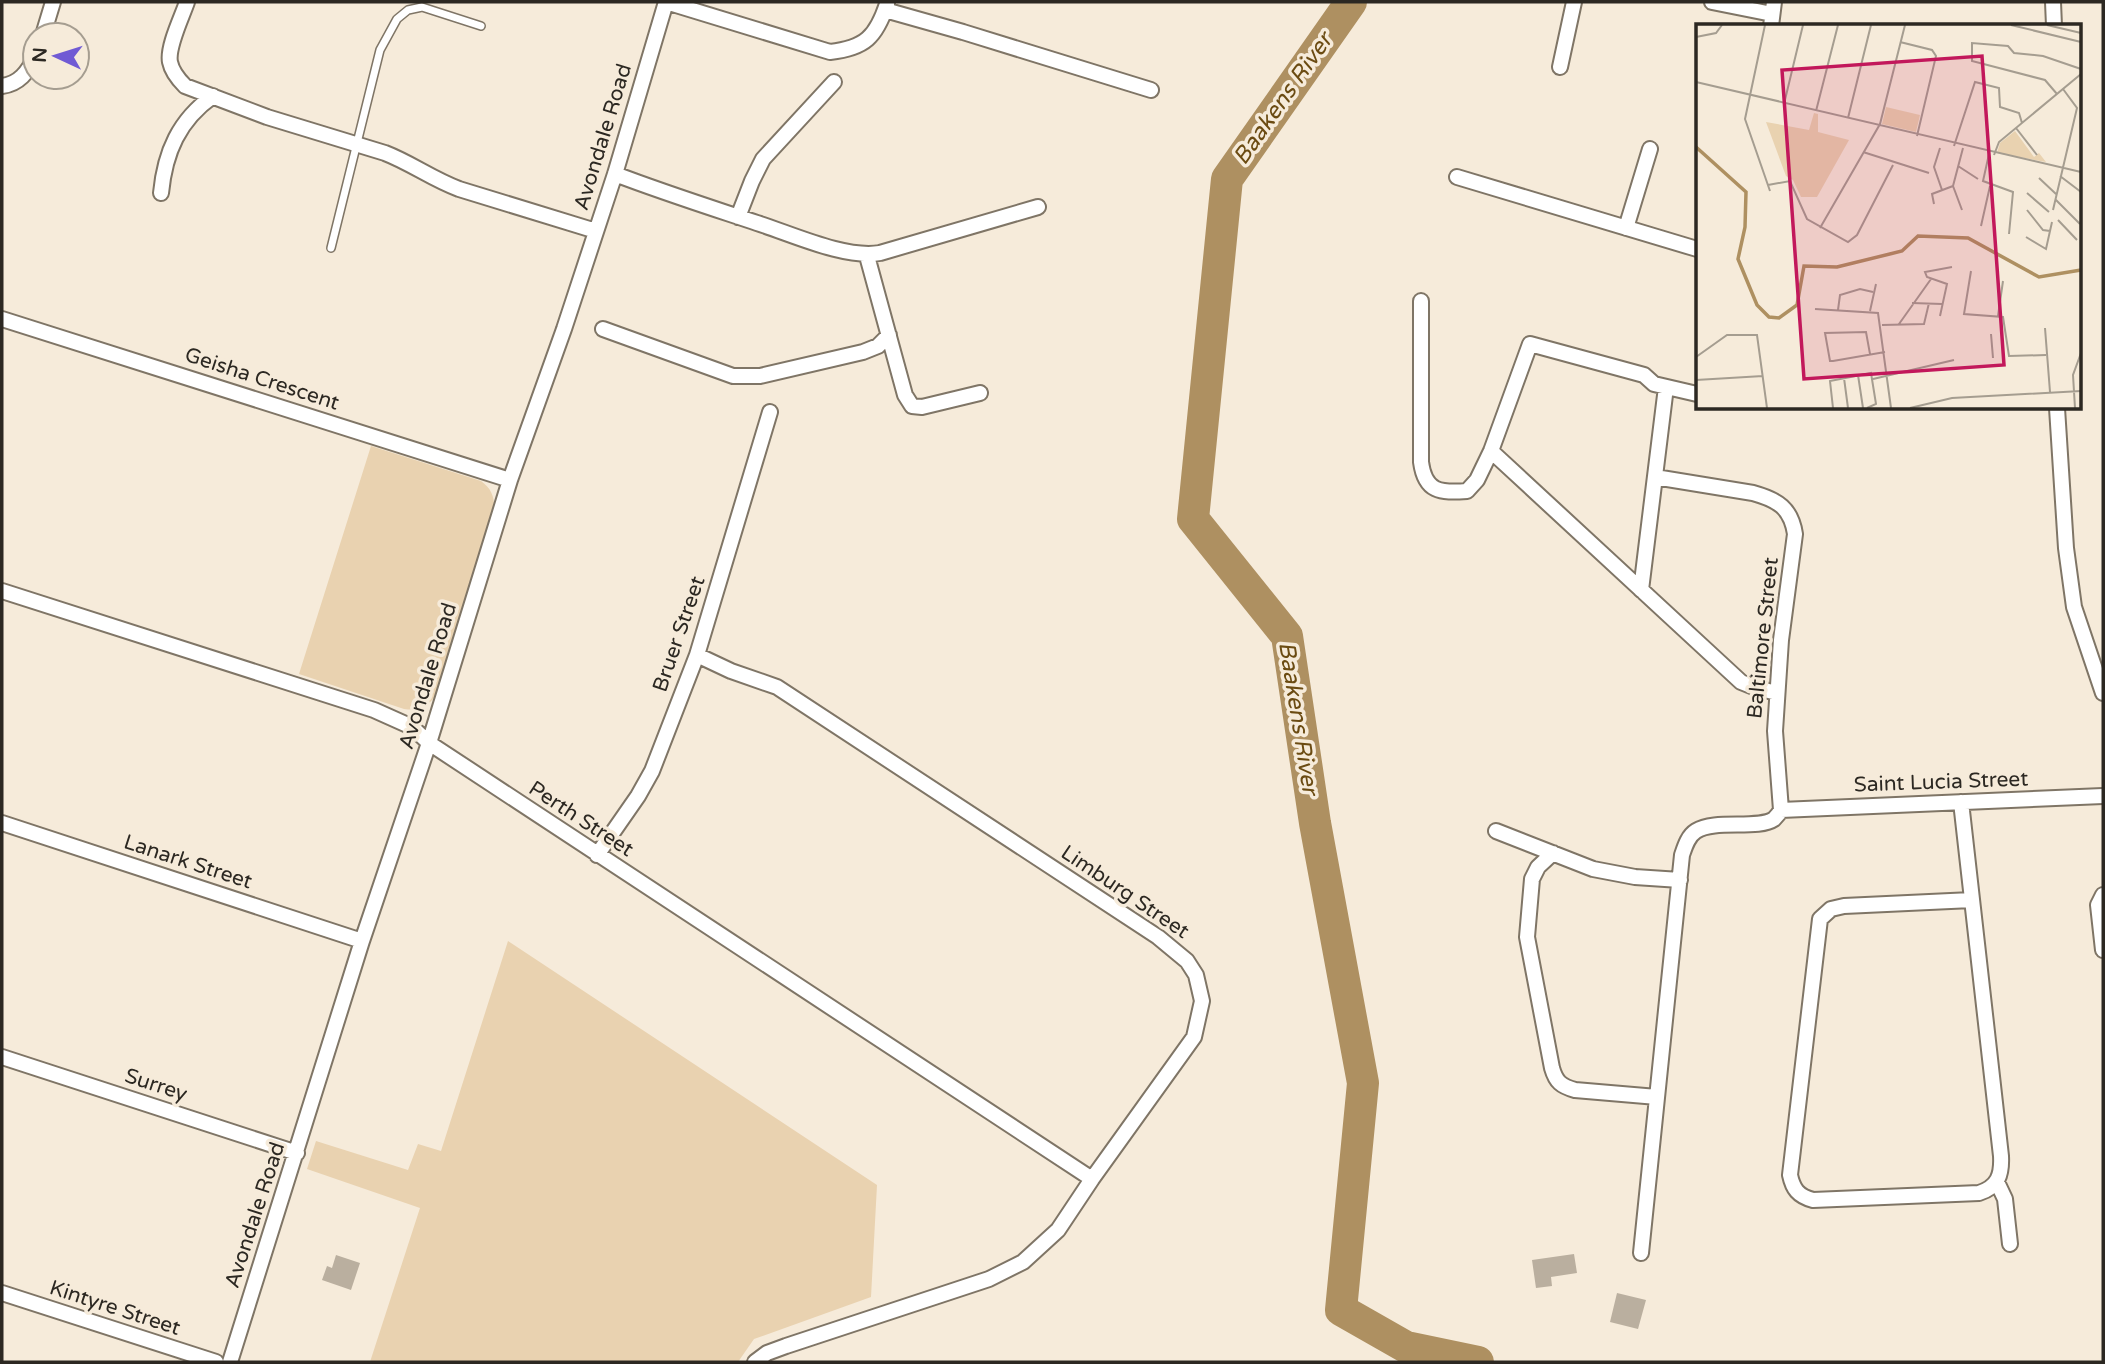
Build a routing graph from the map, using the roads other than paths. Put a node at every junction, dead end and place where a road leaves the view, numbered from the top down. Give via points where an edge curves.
1 (54, 2) edge
2 (187, 2) edge
3 (666, 2) edge
4 (1574, 2) edge
5 (1712, 2) edge
6 (2053, 2) edge
7 (886, 6) edge
8 (1773, 14) edge
9 (48, 21) edge
10 (2053, 24) edge
11 (481, 26) dead end
12 (1560, 67) dead end
13 (21, 78) edge
14 (834, 82) dead end
15 (2, 86) edge
16 (1150, 90) dead end
17 (213, 96) junction
18 (358, 145) junction
19 (1650, 149) dead end
20 (615, 174) junction
21 (1457, 177) dead end
22 (160, 193) dead end
23 (1038, 207) dead end
24 (738, 217) junction
25 (1626, 228) junction
26 (596, 231) junction
27 (331, 248) dead end
28 (1696, 249) edge
29 (867, 256) junction
30 (1421, 301) dead end
31 (2, 319) edge
32 (603, 329) dead end
33 (889, 335) junction
34 (1667, 387) junction
35 (980, 394) dead end
36 (1696, 394) edge
37 (2057, 410) edge
38 (770, 412) dead end
39 (1491, 451) junction
40 (1655, 477) junction
41 (510, 480) junction
42 (1641, 590) junction
43 (2, 591) edge
44 (697, 655) junction
45 (1777, 693) junction
46 (2103, 693) edge
47 (429, 743) junction
48 (2103, 796) edge
49 (1961, 802) junction
50 (1782, 810) junction
51 (2, 823) edge
52 (1496, 831) dead end
53 (1553, 853) junction
54 (597, 855) junction
55 (1680, 880) junction
56 (2103, 895) edge
57 (1972, 900) junction
58 (362, 941) junction
59 (2103, 950) edge
60 (2, 1057) edge
61 (1657, 1097) junction
62 (297, 1153) junction
63 (1092, 1179) junction
64 (1997, 1182) junction
65 (2010, 1244) dead end
66 (1641, 1253) dead end
67 (2, 1293) edge
68 (216, 1362) edge
69 (230, 1362) edge
70 (755, 1362) edge

1 - 9 street
2 - 17 street via 170,62 185,86
3 - 7 street via 830,52 852,50 875,33
3 - 20 street, Avondale Road
4 - 12 street
5 - 8 street
6 - 10 street
7 - 16 street
11 - 18 lane via 422,7 397,19 380,50
13 - 15 street
14 - 24 street via 763,159
17 - 18 street
17 - 22 street via 192,114 175,140
18 - 26 street via 404,160 458,189
18 - 27 lane
19 - 25 street
20 - 24 street
20 - 26 street, Avondale Road
21 - 25 street
23 - 29 street
24 - 29 street
25 - 28 street
26 - 41 street, Avondale Road
29 - 33 street
30 - 39 street via 1423,476 1437,489 1468,491
31 - 41 street, Geisha Crescent
32 - 33 street via 733,376 760,376 863,352
33 - 35 street via 912,406
34 - 36 street
34 - 39 street via 1644,375 1531,344
34 - 40 street
37 - 46 street via 2074,607
38 - 44 street, Bruer Street
39 - 42 street
40 - 42 street
40 - 45 street, Baltimore Street via 1753,492 1788,512 1795,534
41 - 47 street, Avondale Road
42 - 45 street via 1741,682
43 - 47 street, Perth Street via 374,710 412,727
44 - 54 street, Bruer Street via 652,771
44 - 63 street, Limburg Street via 777,687 1158,937 1187,961 1201,988 1194,1037
45 - 50 street, Baltimore Street via 1775,731
47 - 54 street, Perth Street
47 - 58 street, Avondale Road
48 - 49 street, Saint Lucia Street
49 - 50 street, Saint Lucia Street
49 - 57 street
50 - 55 street via 1773,820 1697,830 1682,855
51 - 58 street, Lanark Street
52 - 53 street
53 - 55 street via 1594,869
53 - 61 street via 1532,879 1527,937 1556,1080 1575,1090
54 - 63 street, Perth Street
55 - 61 street
56 - 59 street via 2098,905
57 - 64 street via 2001,1156
57 - 64 street via 1844,906 1831,909 1820,919 1790,1175 1793,1188 1813,1200 1979,1193
58 - 62 street, Avondale Road
60 - 62 street, Surrey
61 - 66 street
62 - 69 street, Avondale Road
63 - 70 street, Limburg Street via 1058,1230 1007,1271 786,1346
64 - 65 street via 2005,1199
67 - 68 street, Kintyre Street

